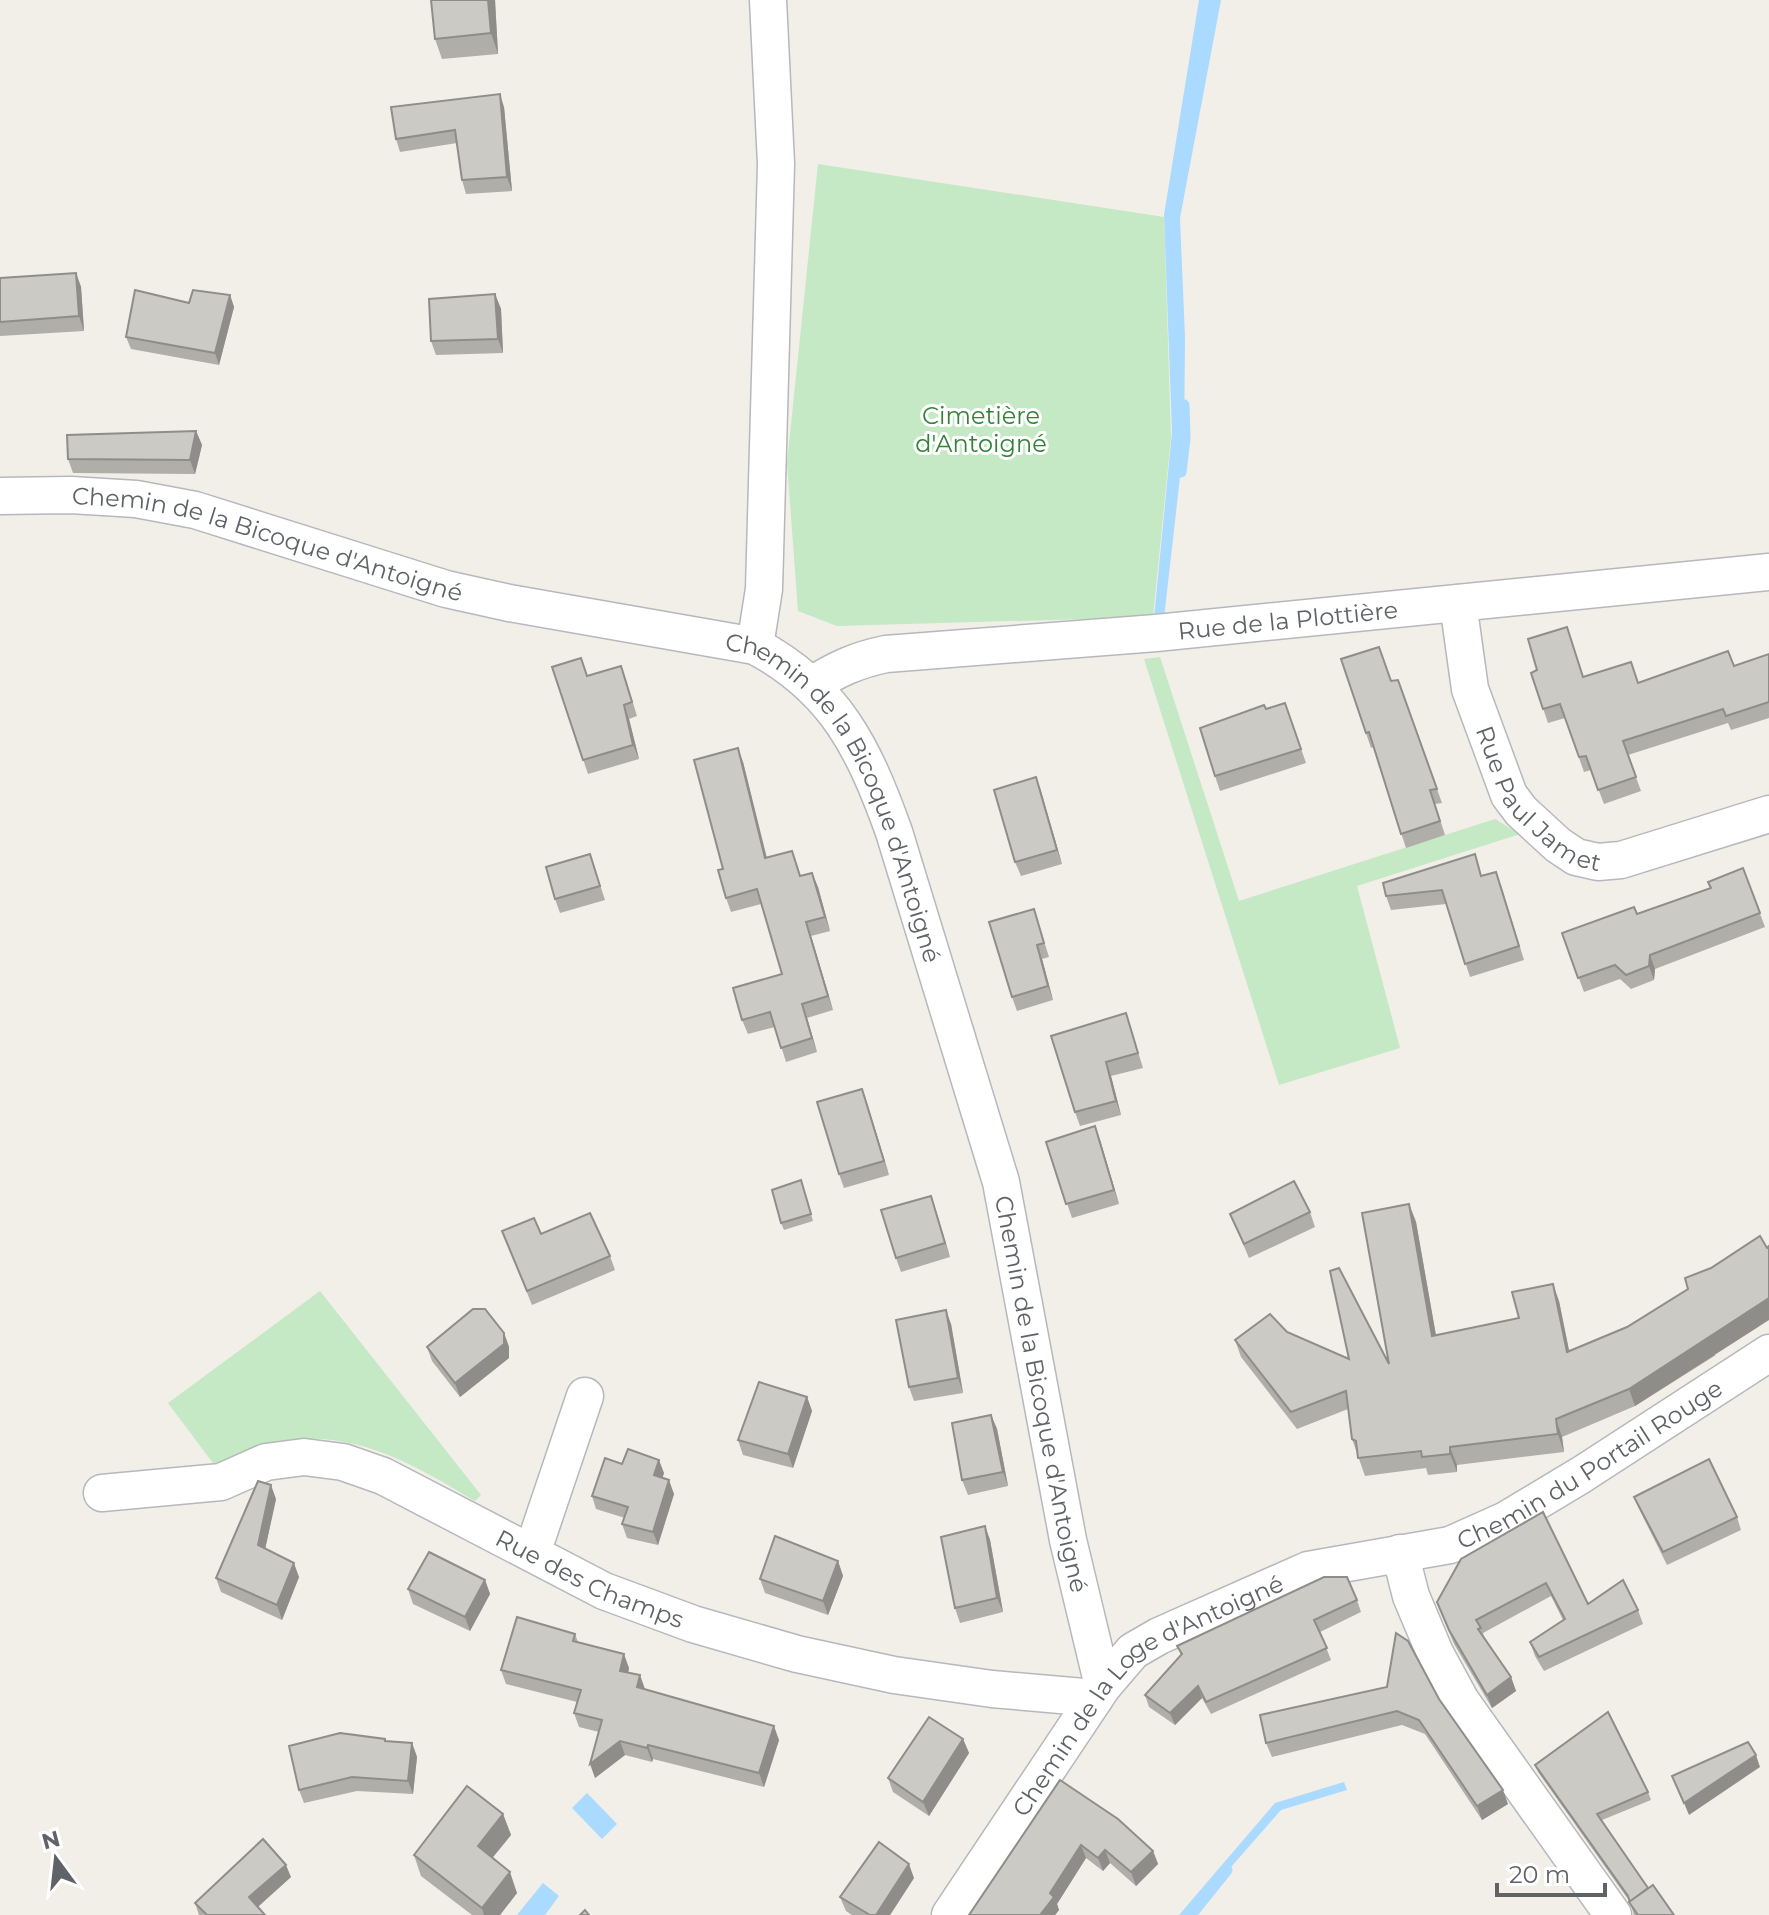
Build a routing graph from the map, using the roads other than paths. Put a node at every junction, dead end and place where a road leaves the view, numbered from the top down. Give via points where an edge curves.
1 (768, 0) edge
2 (0, 496) edge
3 (1769, 572) edge
4 (1458, 603) junction
5 (755, 646) junction
6 (812, 685) junction
7 (1769, 814) edge
8 (1769, 1353) edge
9 (585, 1396) dead end
10 (102, 1493) dead end
11 (532, 1553) junction
12 (1400, 1553) junction
13 (1099, 1692) junction
14 (950, 1915) edge
15 (1613, 1915) edge

1 - 5 street via 776,164 764,589
2 - 5 street, Chemin de la Bicoque d'Antoigné via 136,499 195,510 446,589
3 - 4 street, Rue de la Plottière
4 - 6 street, Rue de la Plottière via 886,654 838,668
4 - 7 street, Rue Paul Jamet via 1470,689 1509,795 1558,845 1576,857 1621,860
5 - 6 street, Chemin de la Bicoque d'Antoigné
6 - 13 street, Chemin de la Bicoque d'Antoigné via 844,723 875,777 1001,1182
8 - 12 street, Chemin du Portail Rouge via 1506,1520 1450,1545
9 - 11 street
10 - 11 street, Rue des Champs via 221,1482 266,1462 304,1457 343,1462 383,1476
11 - 13 street, Rue des Champs via 604,1591 797,1654 992,1689
12 - 13 street, Chemin de la Loge d'Antoigné via 1308,1570 1216,1610 1133,1651
12 - 15 street via 1411,1596 1461,1701
13 - 14 street, Chemin de la Loge d'Antoigné

